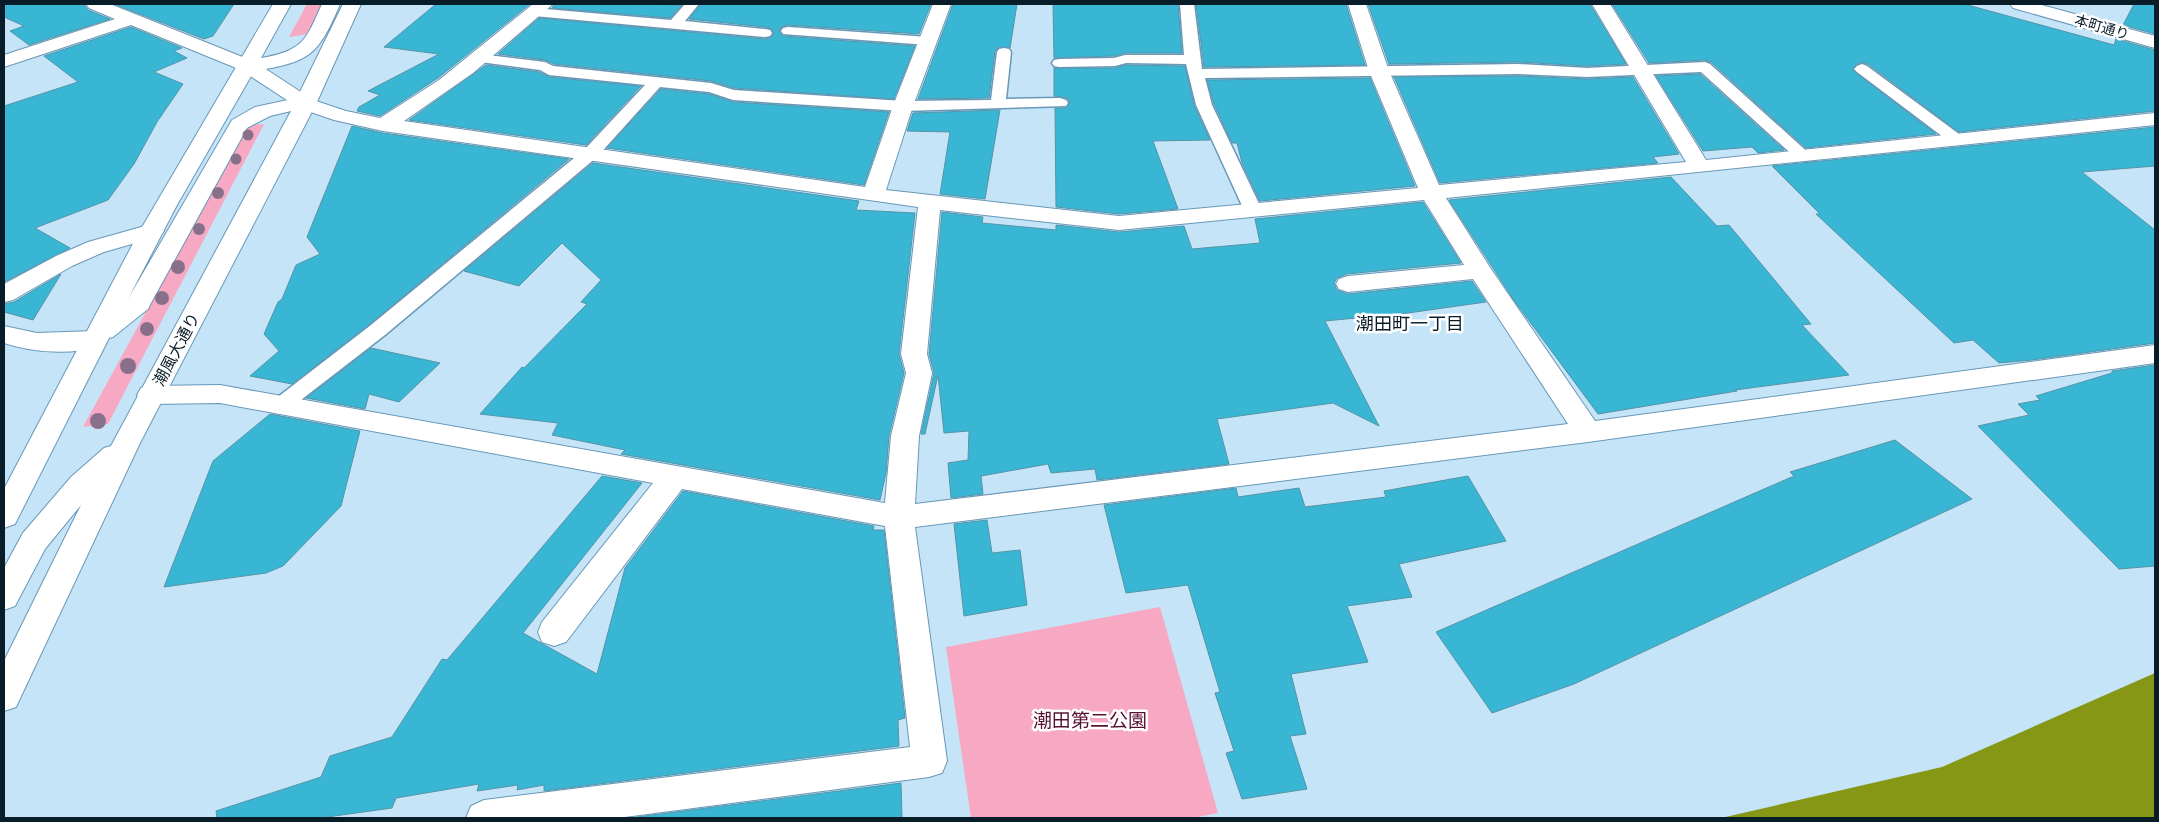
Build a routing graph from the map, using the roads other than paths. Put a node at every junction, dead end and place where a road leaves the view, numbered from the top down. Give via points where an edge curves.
1 (95, 4) edge
2 (282, 4) edge
3 (331, 4) edge
4 (352, 4) edge
5 (692, 4) edge
6 (942, 4) edge
7 (1187, 4) edge
8 (1357, 4) edge
9 (1601, 4) edge
10 (2019, 4) edge
11 (539, 8) edge
12 (132, 19) junction
13 (674, 25) junction
14 (788, 31) dead end
15 (765, 33) dead end
16 (928, 41) junction
17 (2155, 42) edge
18 (1004, 52) dead end
19 (480, 58) junction
20 (4, 61) edge
21 (1060, 63) dead end
22 (248, 66) junction
23 (1194, 67) junction
24 (1862, 69) dead end
25 (1641, 70) junction
26 (1379, 71) junction
27 (656, 82) junction
28 (1060, 103) dead end
29 (306, 104) junction
30 (998, 104) junction
31 (903, 106) junction
32 (2155, 119) edge
33 (383, 125) junction
34 (1957, 140) junction
35 (591, 153) junction
36 (1804, 156) junction
37 (1700, 167) junction
38 (1431, 194) junction
39 (873, 195) junction
40 (930, 201) junction
41 (1253, 210) junction
42 (152, 231) junction
43 (1480, 271) junction
44 (1348, 284) dead end
45 (4, 294) edge
46 (4, 334) edge
47 (94, 340) junction
48 (2155, 354) edge
49 (152, 395) junction
50 (281, 405) junction
51 (1588, 432) junction
52 (126, 443) junction
53 (674, 478) junction
54 (4, 516) edge
55 (899, 517) junction
56 (4, 597) edge
57 (554, 632) dead end
58 (4, 696) edge
59 (484, 818) edge

1 - 12 street
2 - 22 street
3 - 22 street via 307,48 280,60
4 - 29 street, 潮風大通り
5 - 13 lane
6 - 16 street
7 - 23 lane
8 - 26 street
9 - 25 street
10 - 17 street, 本町通り
11 - 13 lane
11 - 19 street
12 - 20 street
12 - 22 street
13 - 15 lane
14 - 16 lane
16 - 31 street
18 - 30 lane
19 - 27 lane via 545,66 549,70
19 - 33 street
21 - 23 lane via 1125,59
22 - 29 street
22 - 42 street
23 - 26 lane
23 - 41 lane via 1204,105
24 - 34 lane
25 - 26 lane
25 - 36 lane via 1705,67
25 - 37 street
26 - 38 street
27 - 31 lane via 711,88 733,95
27 - 35 lane
28 - 30 lane
29 - 33 street
29 - 47 street via 267,110 239,124 139,303
29 - 49 street, 潮風大通り
30 - 31 lane
31 - 39 street
32 - 34 street
33 - 35 street
34 - 36 street
35 - 39 street
35 - 50 lane via 378,330
36 - 37 street
37 - 38 street
38 - 41 street
38 - 43 street
39 - 40 street
40 - 41 street via 1119,222
40 - 55 street via 914,354 919,372 906,436
42 - 45 street via 96,247
42 - 47 street
43 - 44 street
43 - 51 street
46 - 47 street via 17,340 38,342
47 - 54 street
48 - 51 street
49 - 50 street via 220,394
49 - 52 street, 潮風大通り
50 - 53 street
51 - 55 street
52 - 56 street via 82,485 34,540
52 - 58 street, 潮風大通り
53 - 55 street
53 - 57 street
55 - 59 street via 929,761

